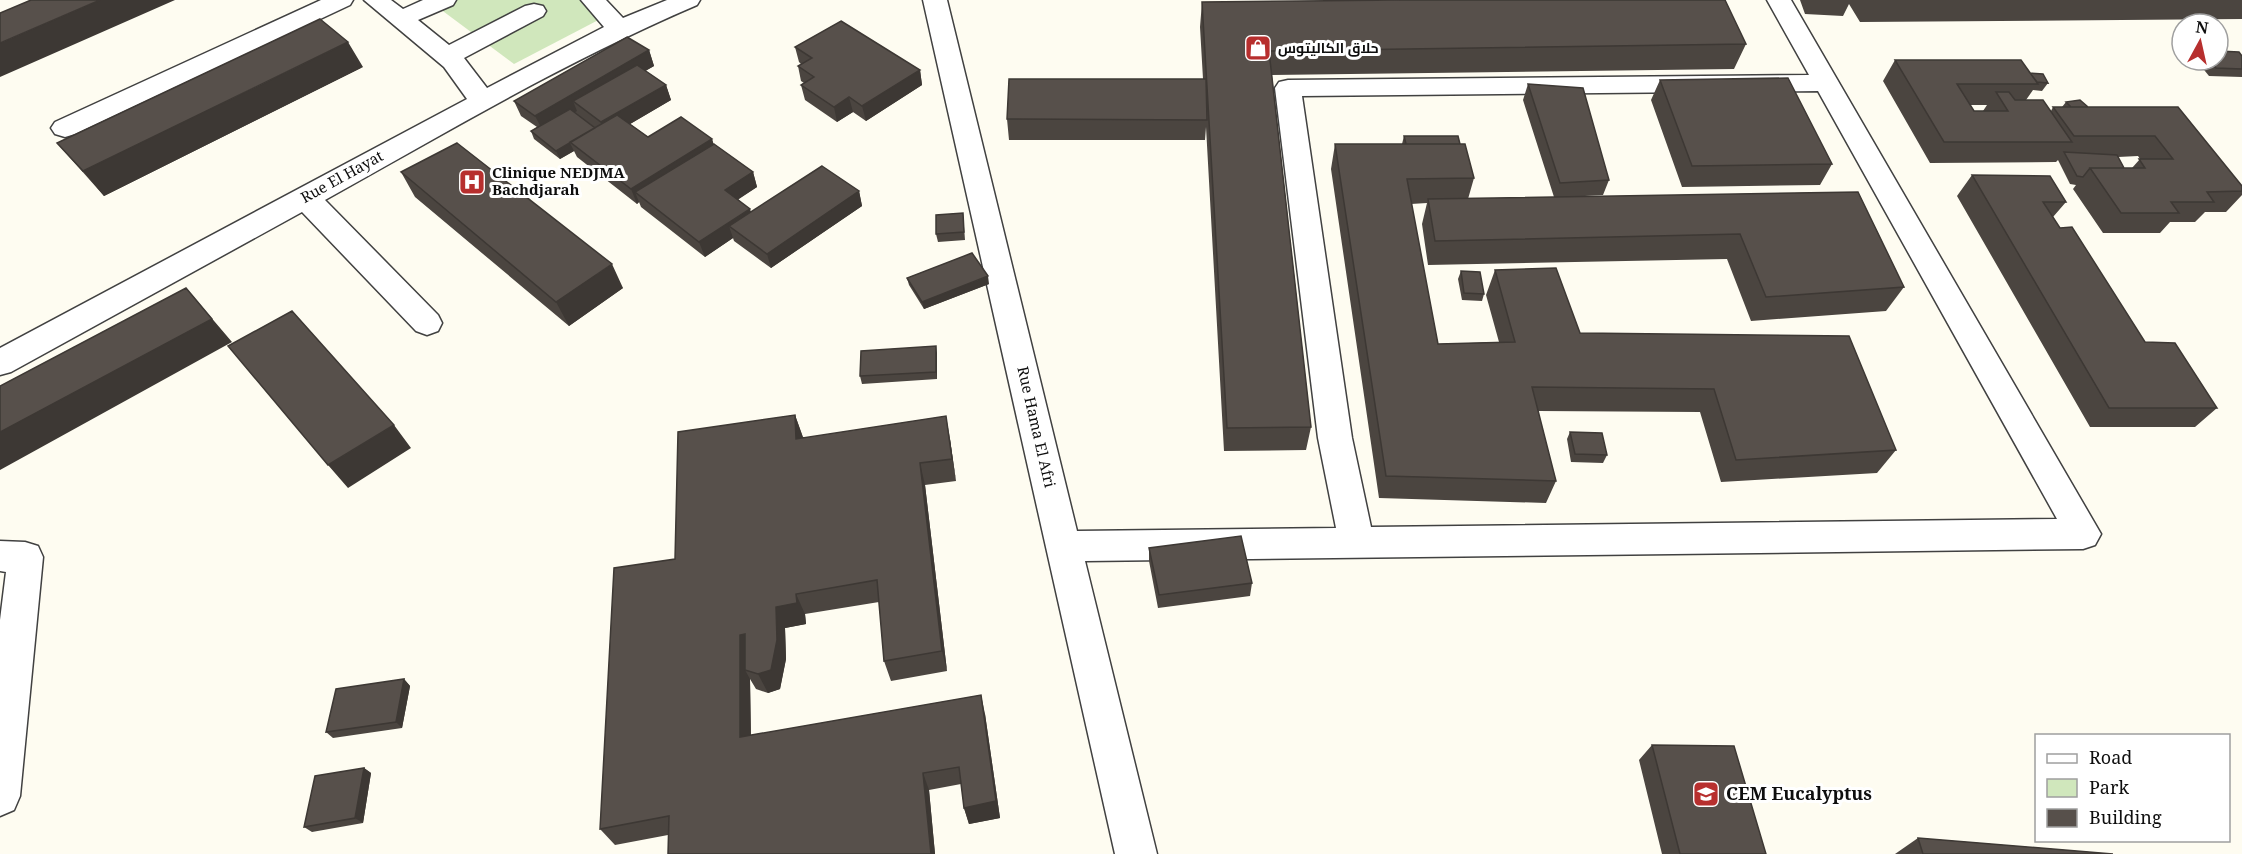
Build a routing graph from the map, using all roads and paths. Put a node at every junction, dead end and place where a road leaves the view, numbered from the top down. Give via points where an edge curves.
1 (341, 0) edge
2 (376, 0) edge
3 (444, 0) edge
4 (593, 0) edge
5 (688, 0) edge
6 (936, 0) edge
7 (1779, 0) edge
8 (534, 11) dead end
9 (400, 19) junction
10 (619, 29) junction
11 (447, 57) junction
12 (1824, 83) junction
13 (482, 101) junction
14 (65, 128) dead end
15 (305, 197) junction
16 (427, 323) dead end
17 (0, 363) edge
18 (1357, 543) junction
19 (1064, 546) junction
20 (0, 556) edge
21 (0, 796) edge
22 (1136, 854) edge

1 - 14 street
2 - 9 street
3 - 9 street
4 - 10 street
5 - 10 street, Rue El Hayat
6 - 19 street, Rue Hama El Afri
7 - 12 street
8 - 11 street
9 - 11 street
10 - 13 street, Rue El Hayat
11 - 13 street
12 - 18 street via 1288,88 1335,438
12 - 18 street via 2083,534
13 - 15 street, Rue El Hayat
15 - 16 street
15 - 17 street, Rue El Hayat
18 - 19 street
19 - 22 street, Rue Hama El Afri
20 - 21 street via 25,557

